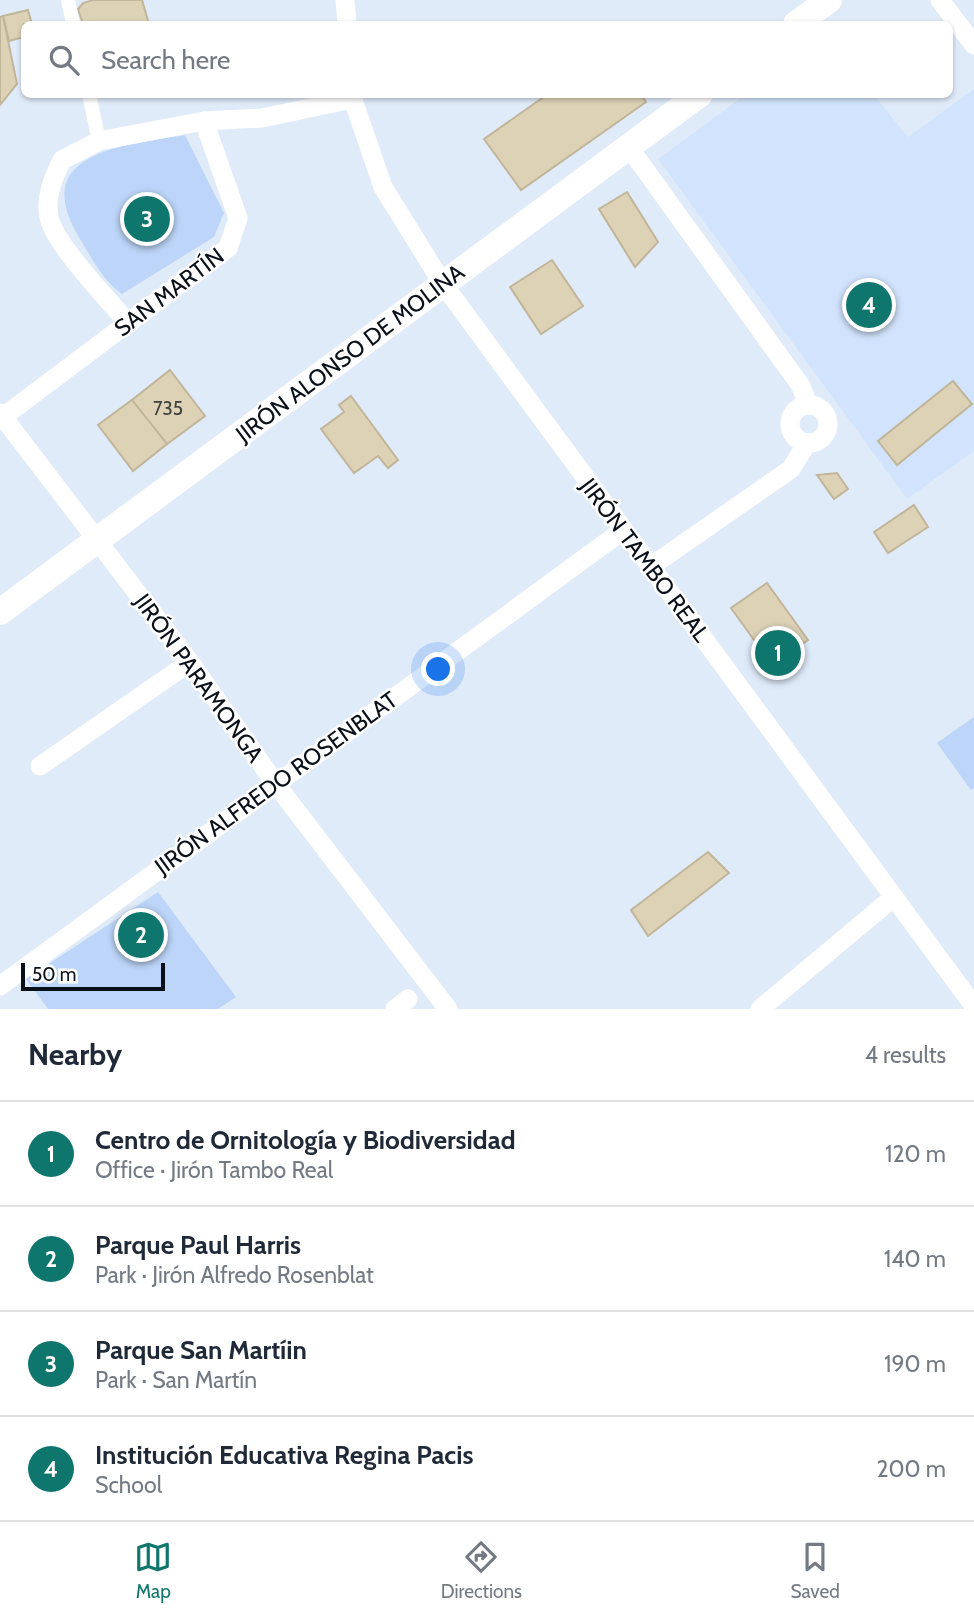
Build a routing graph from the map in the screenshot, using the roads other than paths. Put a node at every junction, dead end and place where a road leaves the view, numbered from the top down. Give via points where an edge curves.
1 (68, 0) edge
2 (345, 0) edge
3 (940, 0) edge
4 (72, 21) edge
5 (347, 21) edge
6 (974, 45) edge
7 (90, 98) edge
8 (348, 98) edge
9 (352, 98) edge
10 (694, 98) edge
11 (204, 121) junction
12 (99, 141) junction
13 (628, 146) junction
14 (443, 284) junction
15 (128, 323) junction
16 (1, 415) edge
17 (622, 531) junction
18 (99, 540) junction
19 (650, 567) junction
20 (0, 612) edge
21 (190, 662) junction
22 (40, 766) dead end
23 (275, 783) junction
24 (894, 897) junction
25 (0, 986) edge
26 (974, 1006) edge
27 (449, 1009) edge
28 (760, 1009) edge

1 - 4 street
2 - 5 street
3 - 6 street
7 - 12 street
8 - 11 street via 262,118
9 - 14 street, JIRÓN TAMBO REAL via 383,187
10 - 13 main road, JIRÓN ALONSO DE MOLINA
11 - 12 street
11 - 15 street, SAN MARTÍN via 239,218 228,248
12 - 15 street via 62,160 47,203 49,221
13 - 14 main road, JIRÓN ALONSO DE MOLINA
13 - 19 street via 801,386 808,405 792,413 790,426 796,438 807,443 791,469
14 - 17 street, JIRÓN TAMBO REAL
14 - 18 main road, JIRÓN ALONSO DE MOLINA
15 - 16 street, SAN MARTÍN
16 - 18 street, JIRÓN PARAMONGA
17 - 19 street, JIRÓN TAMBO REAL
17 - 23 street, JIRÓN ALFREDO ROSENBLAT
18 - 20 main road, JIRÓN ALONSO DE MOLINA
18 - 21 street, JIRÓN PARAMONGA
19 - 24 street, JIRÓN TAMBO REAL
21 - 22 street
21 - 23 street, JIRÓN PARAMONGA
23 - 25 street, JIRÓN ALFREDO ROSENBLAT
23 - 27 street, JIRÓN PARAMONGA
24 - 26 street, JIRÓN TAMBO REAL
24 - 28 street

